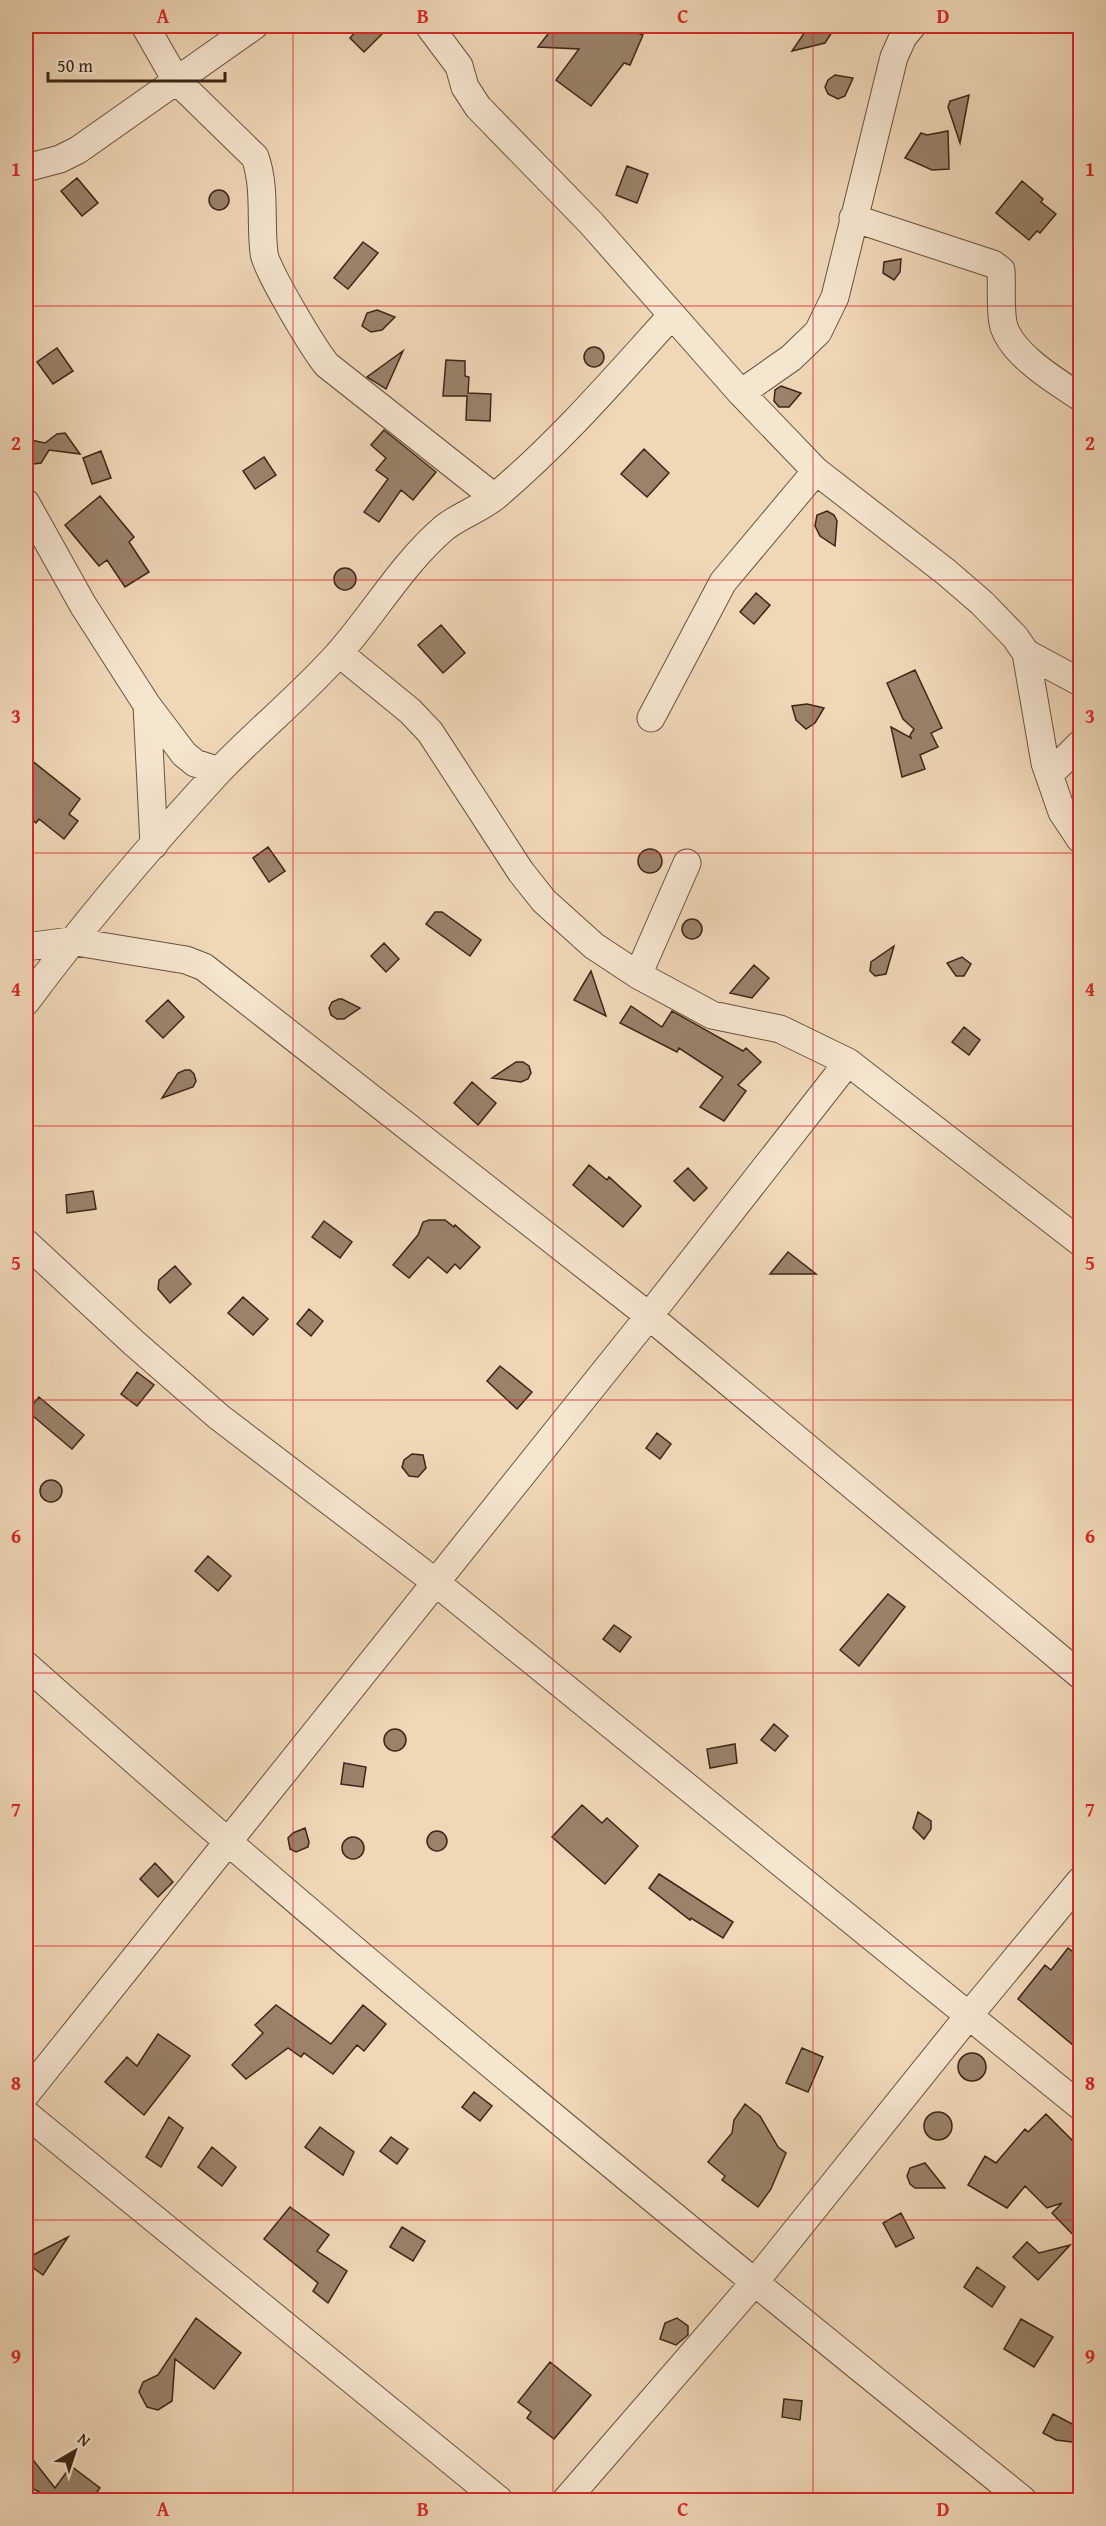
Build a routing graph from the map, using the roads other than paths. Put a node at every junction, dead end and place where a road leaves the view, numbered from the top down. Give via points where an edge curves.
1 (145, 26) edge
2 (254, 26) edge
3 (429, 26) edge
4 (902, 30) edge
5 (176, 80) junction
6 (26, 168) edge
7 (854, 219) junction
8 (672, 315) junction
9 (741, 393) junction
10 (1080, 397) edge
11 (816, 471) junction
12 (494, 497) junction
13 (26, 503) edge
14 (339, 653) junction
15 (1026, 653) junction
16 (1080, 682) edge
17 (147, 705) junction
18 (651, 718) dead end
19 (1080, 744) edge
20 (219, 771) junction
21 (1049, 775) junction
22 (1080, 839) edge
23 (154, 845) junction
24 (687, 863) dead end
25 (70, 941) junction
26 (26, 947) edge
27 (638, 975) junction
28 (26, 1002) edge
29 (848, 1062) junction
30 (1080, 1242) edge
31 (26, 1243) edge
32 (649, 1316) junction
33 (434, 1581) junction
34 (26, 1665) edge
35 (1080, 1675) edge
36 (227, 1843) junction
37 (1080, 1881) edge
38 (970, 2014) junction
39 (26, 2094) edge
40 (1080, 2106) edge
41 (26, 2114) edge
42 (754, 2283) junction
43 (499, 2500) edge
44 (566, 2500) edge
45 (1023, 2500) edge

1 - 5 street
2 - 5 street
3 - 8 street via 459,66 465,87 478,107 591,223
4 - 7 street
5 - 6 street via 78,150
5 - 12 street via 255,157 261,172 264,256 315,351 327,365
7 - 9 street via 835,297 818,332 791,358
7 - 10 street via 993,264 1001,270 1003,324 1008,334 1038,370
8 - 9 street
8 - 12 street via 573,423
9 - 11 street
11 - 15 street via 982,603
11 - 18 street via 723,582
12 - 14 street via 439,534 419,553
13 - 17 street via 83,605
14 - 20 street
14 - 27 street via 430,732 520,872 544,901 594,946
15 - 16 street
15 - 21 street
17 - 20 street via 184,754 195,763
17 - 23 street
19 - 21 street
20 - 23 street
21 - 22 street via 1062,812
23 - 25 street
24 - 27 street
25 - 26 street
25 - 28 street
25 - 32 street via 186,960 204,967
27 - 29 street via 712,1015 780,1029
29 - 30 street
29 - 32 street
31 - 33 street via 219,1417
32 - 33 street
32 - 35 street
33 - 36 street
33 - 38 street
34 - 36 street
36 - 39 street
36 - 42 street
37 - 38 street
38 - 40 street
38 - 42 street
41 - 43 street
42 - 44 street
42 - 45 street

